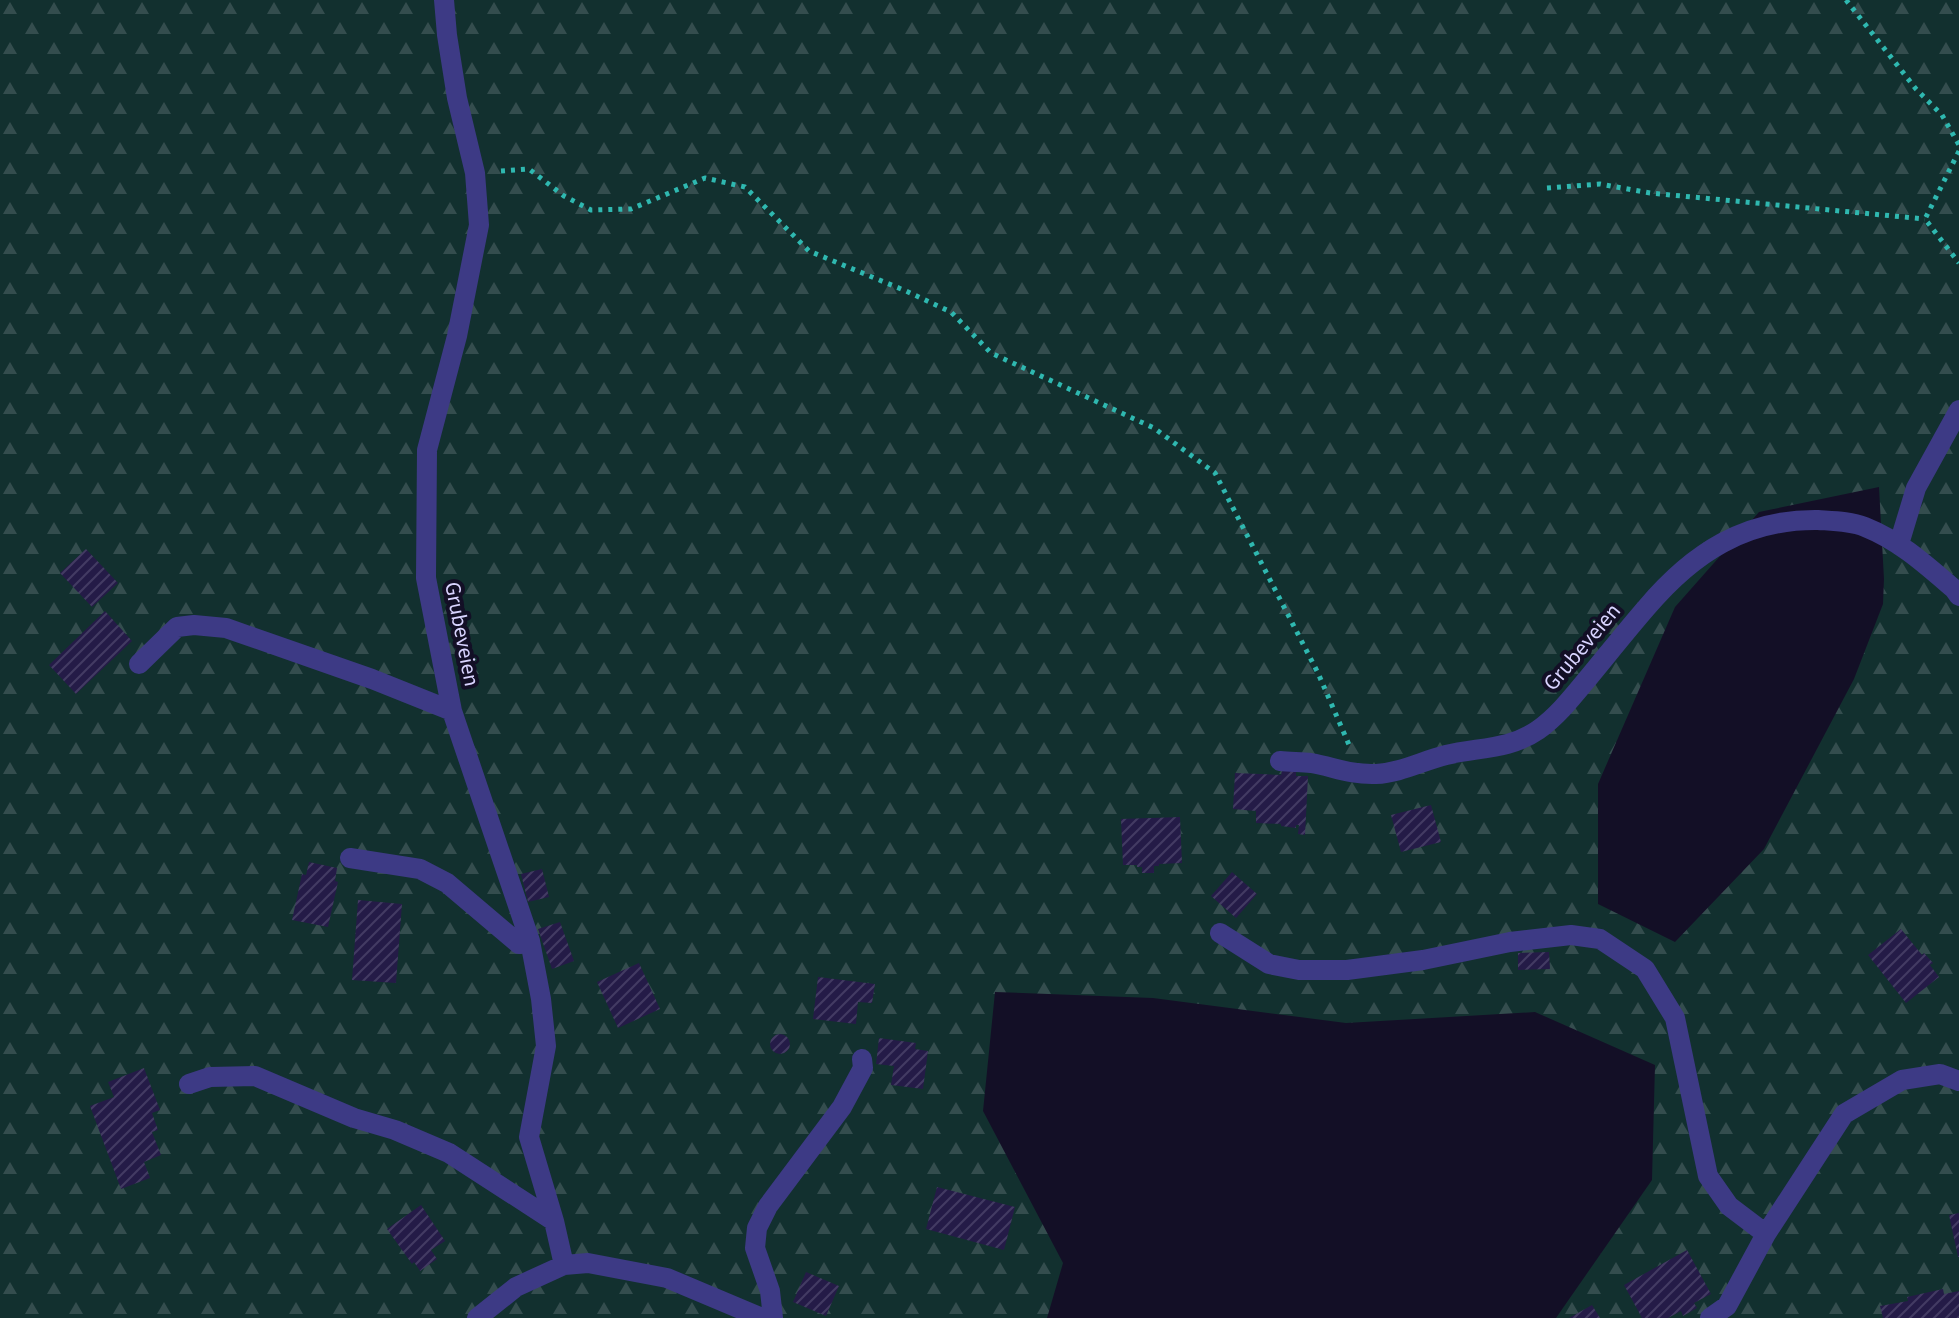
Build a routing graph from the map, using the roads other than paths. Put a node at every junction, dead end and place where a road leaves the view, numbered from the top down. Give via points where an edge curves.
1 (444, 0) edge
2 (1959, 410) edge
3 (1899, 544) junction
4 (1959, 596) edge
5 (139, 664) dead end
6 (452, 711) junction
7 (1280, 761) dead end
8 (350, 858) dead end
9 (1220, 933) dead end
10 (530, 941) junction
11 (862, 1059) dead end
12 (1959, 1081) edge
13 (189, 1084) dead end
14 (554, 1221) junction
15 (1766, 1234) junction
16 (564, 1265) junction
17 (477, 1318) edge
18 (762, 1318) edge
19 (773, 1318) edge
20 (1710, 1318) edge

1 - 6 street, Grubeveien via 457,98 475,173 479,225 427,450 426,578
2 - 3 street via 1916,488
3 - 4 street, Grubeveien
3 - 7 street, Grubeveien via 1842,521 1791,520 1743,531 1680,572 1540,729 1505,746 1447,755 1392,772 1345,773
5 - 6 street via 177,627 226,628
6 - 10 street, Grubeveien
8 - 10 street via 420,869 447,883 519,944
9 - 15 street via 1269,964 1299,970 1347,970 1571,935 1600,939 1645,969 1675,1018 1708,1176 1729,1206
10 - 14 street, Grubeveien via 546,1046 529,1137
11 - 19 street via 863,1068 842,1107 757,1228 755,1248
12 - 15 street via 1940,1074 1902,1080 1844,1114
13 - 14 street via 210,1077 255,1076 449,1153
14 - 16 street, Grubeveien
15 - 20 street via 1727,1306
16 - 17 street via 516,1287
16 - 18 street via 588,1263 667,1278

